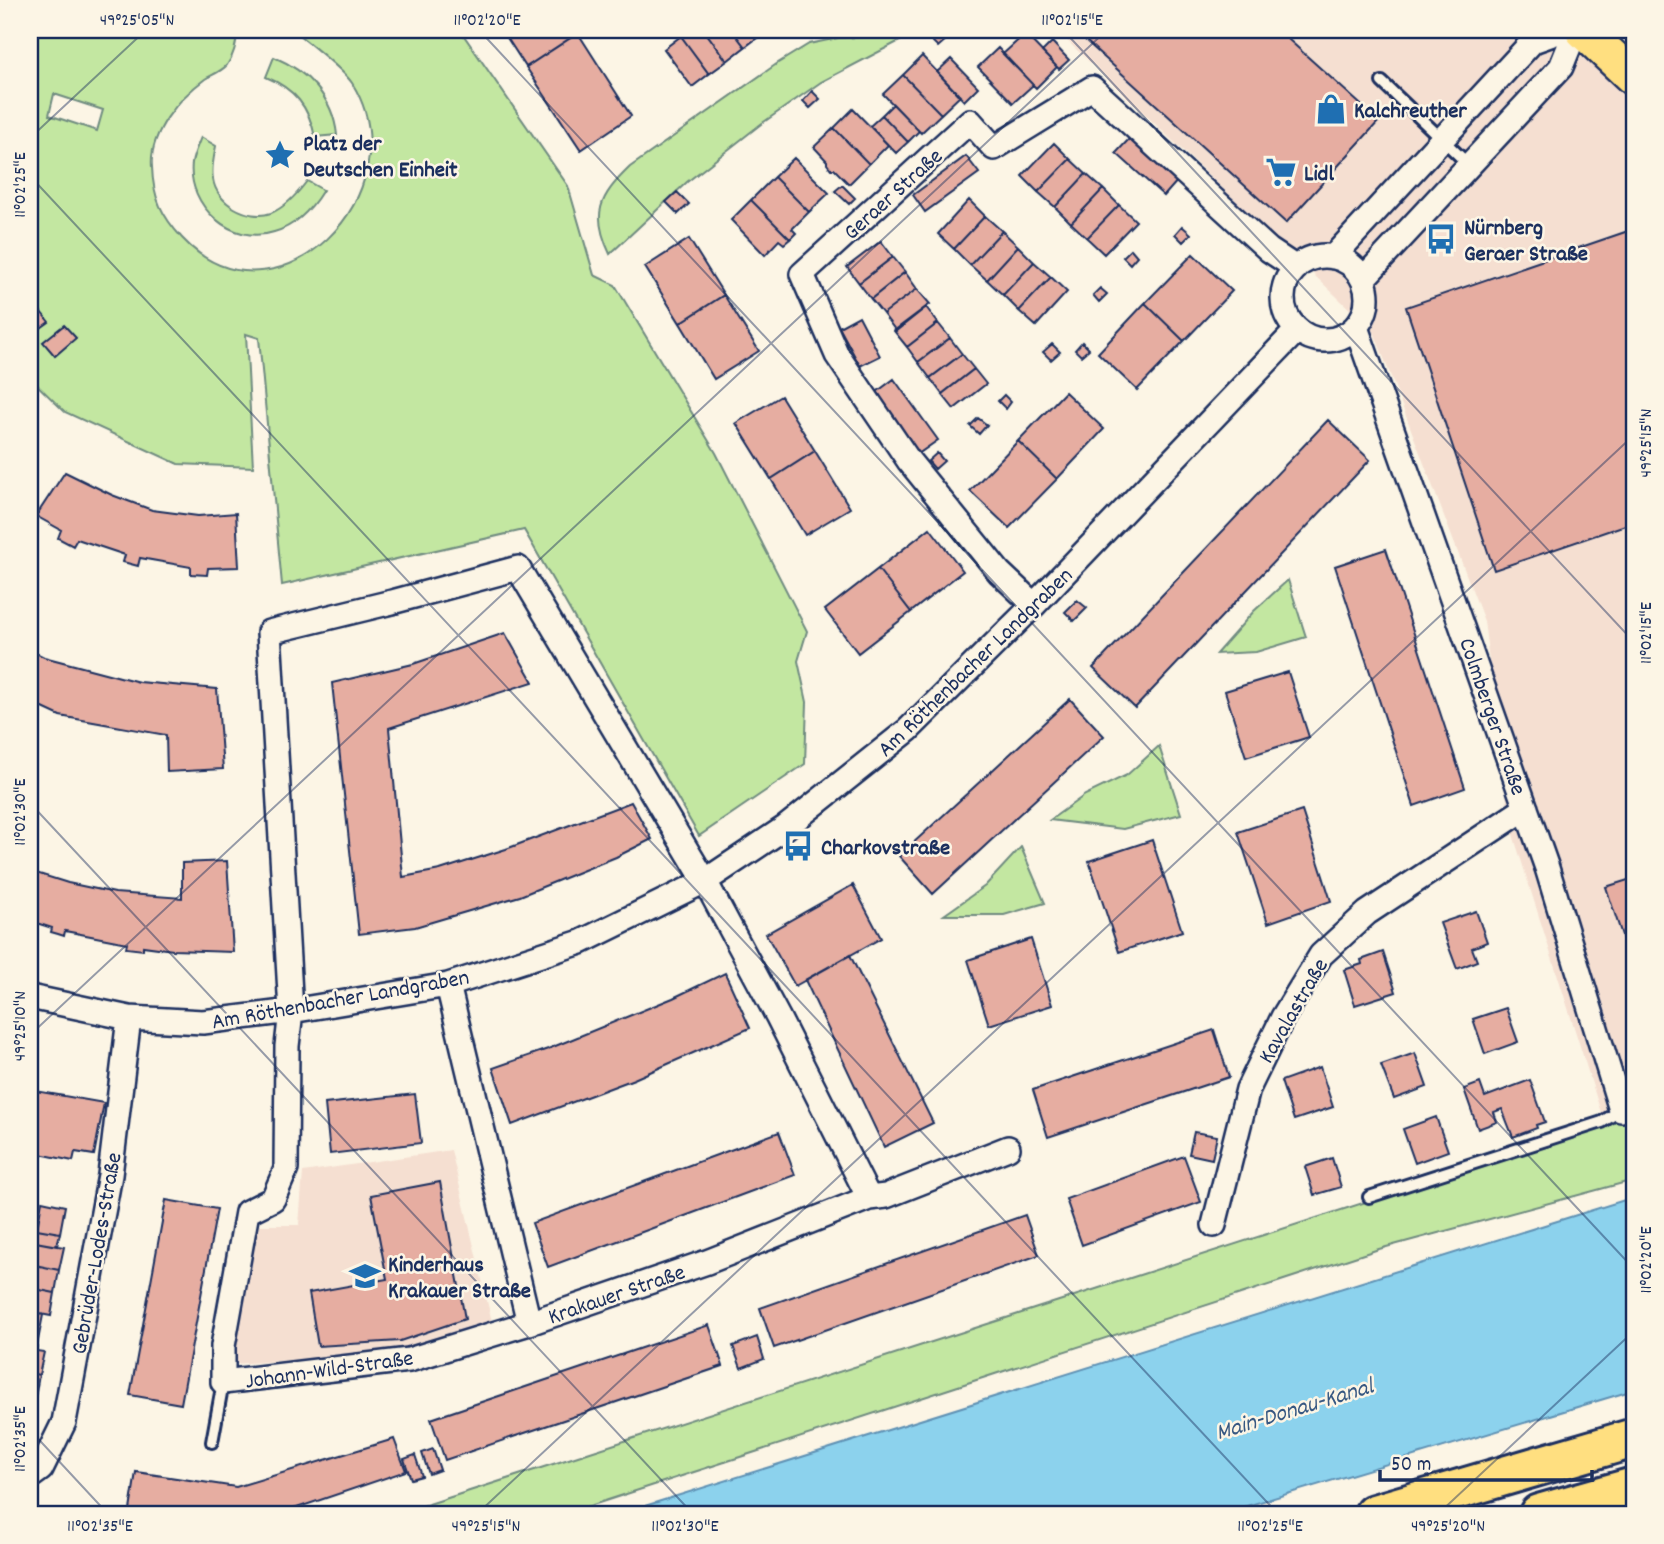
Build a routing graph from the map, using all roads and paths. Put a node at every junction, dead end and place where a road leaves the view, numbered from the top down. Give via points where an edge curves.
1 (1564, 30) edge
2 (1576, 30) edge
3 (1583, 30) edge
4 (1634, 78) edge
5 (1382, 82) dead end
6 (1441, 138) junction
7 (1468, 164) junction
8 (1333, 257) junction
9 (1296, 268) junction
10 (1363, 279) junction
11 (1356, 327) junction
12 (1297, 330) junction
13 (1034, 605) junction
14 (1525, 808) junction
15 (705, 881) junction
16 (449, 985) junction
17 (30, 998) edge
18 (291, 1011) junction
19 (129, 1018) junction
20 (1621, 1110) joint
21 (1008, 1148) dead end
22 (1369, 1197) dead end
23 (869, 1198) junction
24 (1214, 1225) dead end
25 (529, 1323) junction
26 (223, 1382) junction
27 (1634, 1438) edge
28 (212, 1442) dead end
29 (30, 1477) edge
30 (1634, 1487) edge
31 (1374, 1514) edge
32 (1539, 1514) edge

1 - 6 street via 1533,41
2 - 7 street via 1561,67
3 - 4 main road
5 - 6 lane
6 - 7 lane
6 - 8 street
7 - 10 street
8 - 9 street via 1307,260
8 - 10 street via 1345,261
9 - 12 street via 1288,277 1283,300 1284,311
9 - 13 street, Geraer Straße via 1269,250 1092,88 994,148 970,121 802,274 837,355 902,450 999,572
10 - 11 street via 1367,304
11 - 12 street via 1327,341
11 - 14 street, Colmberger Straße
12 - 13 street, Am Röthenbacher Landgraben
13 - 15 street, Am Röthenbacher Landgraben via 908,730 786,827
14 - 20 street, Colmberger Straße
14 - 24 street, Kavalastraße via 1367,913 1321,956 1283,1017 1248,1089
15 - 16 street, Am Röthenbacher Landgraben via 581,942
15 - 18 street via 518,568 268,632
15 - 23 street
16 - 18 street, Am Röthenbacher Landgraben
16 - 25 street, Krakauer Straße
17 - 19 street, Am Röthenbacher Landgraben
18 - 19 street, Am Röthenbacher Landgraben via 203,1022
18 - 26 street, Johann-Wild-Straße via 286,1169 273,1199 247,1212 223,1346
19 - 29 street, Gebrüder-Lodes-Straße via 110,1175 64,1422 41,1469
20 - 22 lane via 1602,1122
21 - 23 street, Krakauer Straße via 887,1196
23 - 25 street, Krakauer Straße via 707,1262
25 - 26 street, Johann-Wild-Straße via 409,1360
26 - 28 lane
27 - 31 highway
30 - 32 highway

